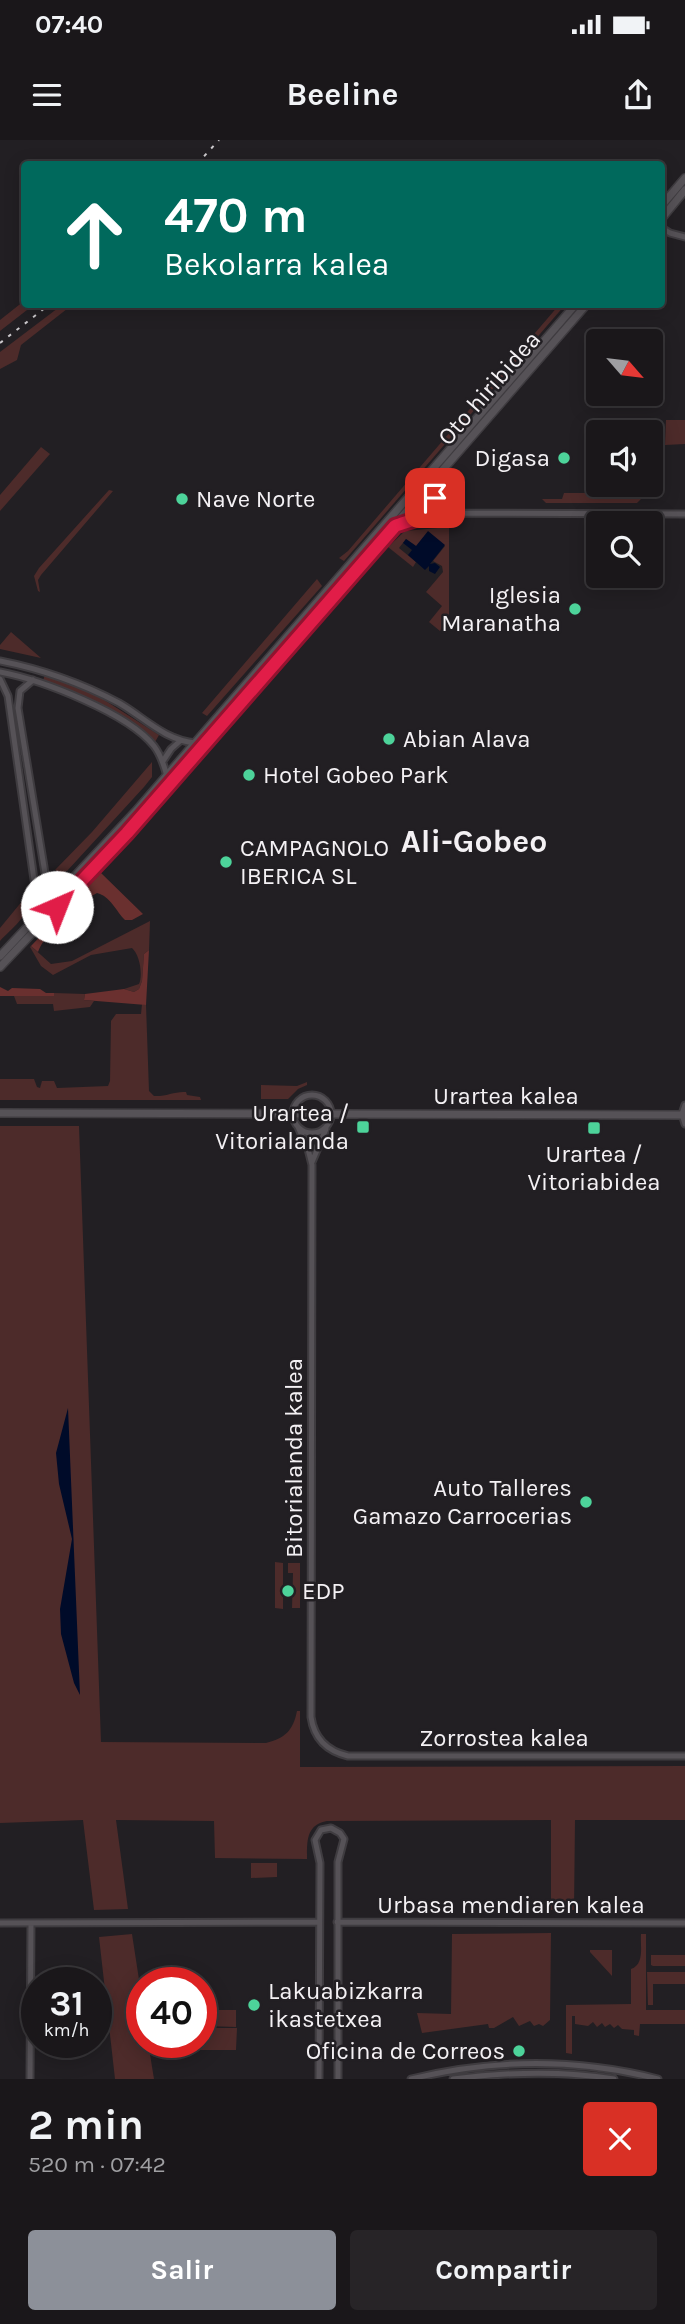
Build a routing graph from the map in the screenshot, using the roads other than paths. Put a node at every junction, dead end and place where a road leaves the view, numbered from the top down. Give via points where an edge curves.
1 (685, 178) edge
2 (685, 190) edge
3 (665, 201) edge
4 (665, 214) edge
5 (665, 230) edge
6 (685, 237) edge
7 (573, 308) edge
8 (584, 308) edge
9 (441, 473) junction
10 (419, 493) junction
11 (435, 498) junction
12 (447, 505) junction
13 (453, 513) junction
14 (685, 514) edge
15 (425, 516) junction
16 (395, 526) junction
17 (0, 661) edge
18 (0, 672) edge
19 (0, 679) edge
20 (33, 680) junction
21 (180, 741) junction
22 (195, 743) junction
23 (163, 761) junction
24 (167, 776) junction
25 (65, 888) junction
26 (39, 915) junction
27 (0, 956) edge
28 (0, 967) edge
29 (685, 1105) edge
30 (0, 1113) edge
31 (293, 1113) junction
32 (331, 1113) junction
33 (683, 1115) edge
34 (685, 1124) edge
35 (328, 1125) junction
36 (298, 1127) junction
37 (312, 1165) junction
38 (326, 1746) joint
39 (685, 1756) edge
40 (320, 1922) junction
41 (337, 1922) junction
42 (0, 1923) edge
43 (31, 1923) junction
44 (685, 1923) edge
45 (30, 2079) edge
46 (319, 2079) edge
47 (338, 2079) edge
48 (411, 2079) edge
49 (453, 2079) edge
50 (614, 2079) edge
51 (658, 2079) edge

1 - 3 street
2 - 4 street
5 - 6 street
7 - 10 street, Oto hiribidea
8 - 9 street, Oto hiribidea
9 - 10 street, Oto hiribidea
9 - 12 street
10 - 11 street
10 - 16 street, Oto hiribidea
10 - 22 street, Oto hiribidea
11 - 12 street
11 - 15 street
12 - 13 street
13 - 14 street
13 - 15 street
15 - 16 street
16 - 28 street, Oto hiribidea via 127,833
17 - 21 street via 82,686
18 - 20 street
19 - 26 street via 8,696
20 - 23 street via 126,723 150,742
20 - 25 street via 20,691 18,708 45,873
21 - 22 street
21 - 23 street
22 - 24 street, Oto hiribidea
23 - 24 street
24 - 25 street, Oto hiribidea
25 - 26 street, Oto hiribidea
26 - 27 street, Oto hiribidea
29 - 33 street
30 - 31 street, Urartea kalea
31 - 32 street, Urartea kalea
31 - 32 street via 299,1100 312,1095 325,1100
31 - 36 street
32 - 33 street, Urartea kalea
32 - 35 street
33 - 34 street
35 - 36 street via 313,1133
35 - 37 street, Bitorialanda kalea
36 - 37 street, Bitorialanda kalea
37 - 38 street, Bitorialanda kalea via 312,1717 318,1738
38 - 39 street, Zorrostea kalea via 348,1755
40 - 41 street via 320,1863 315,1840 321,1830 331,1828 344,1839 338,1862
40 - 43 street
40 - 46 street
41 - 44 street, Urbasa mendiaren kalea
41 - 47 street
42 - 43 street
43 - 45 street
48 - 51 street via 528,2063 583,2065
49 - 50 street via 549,2072

